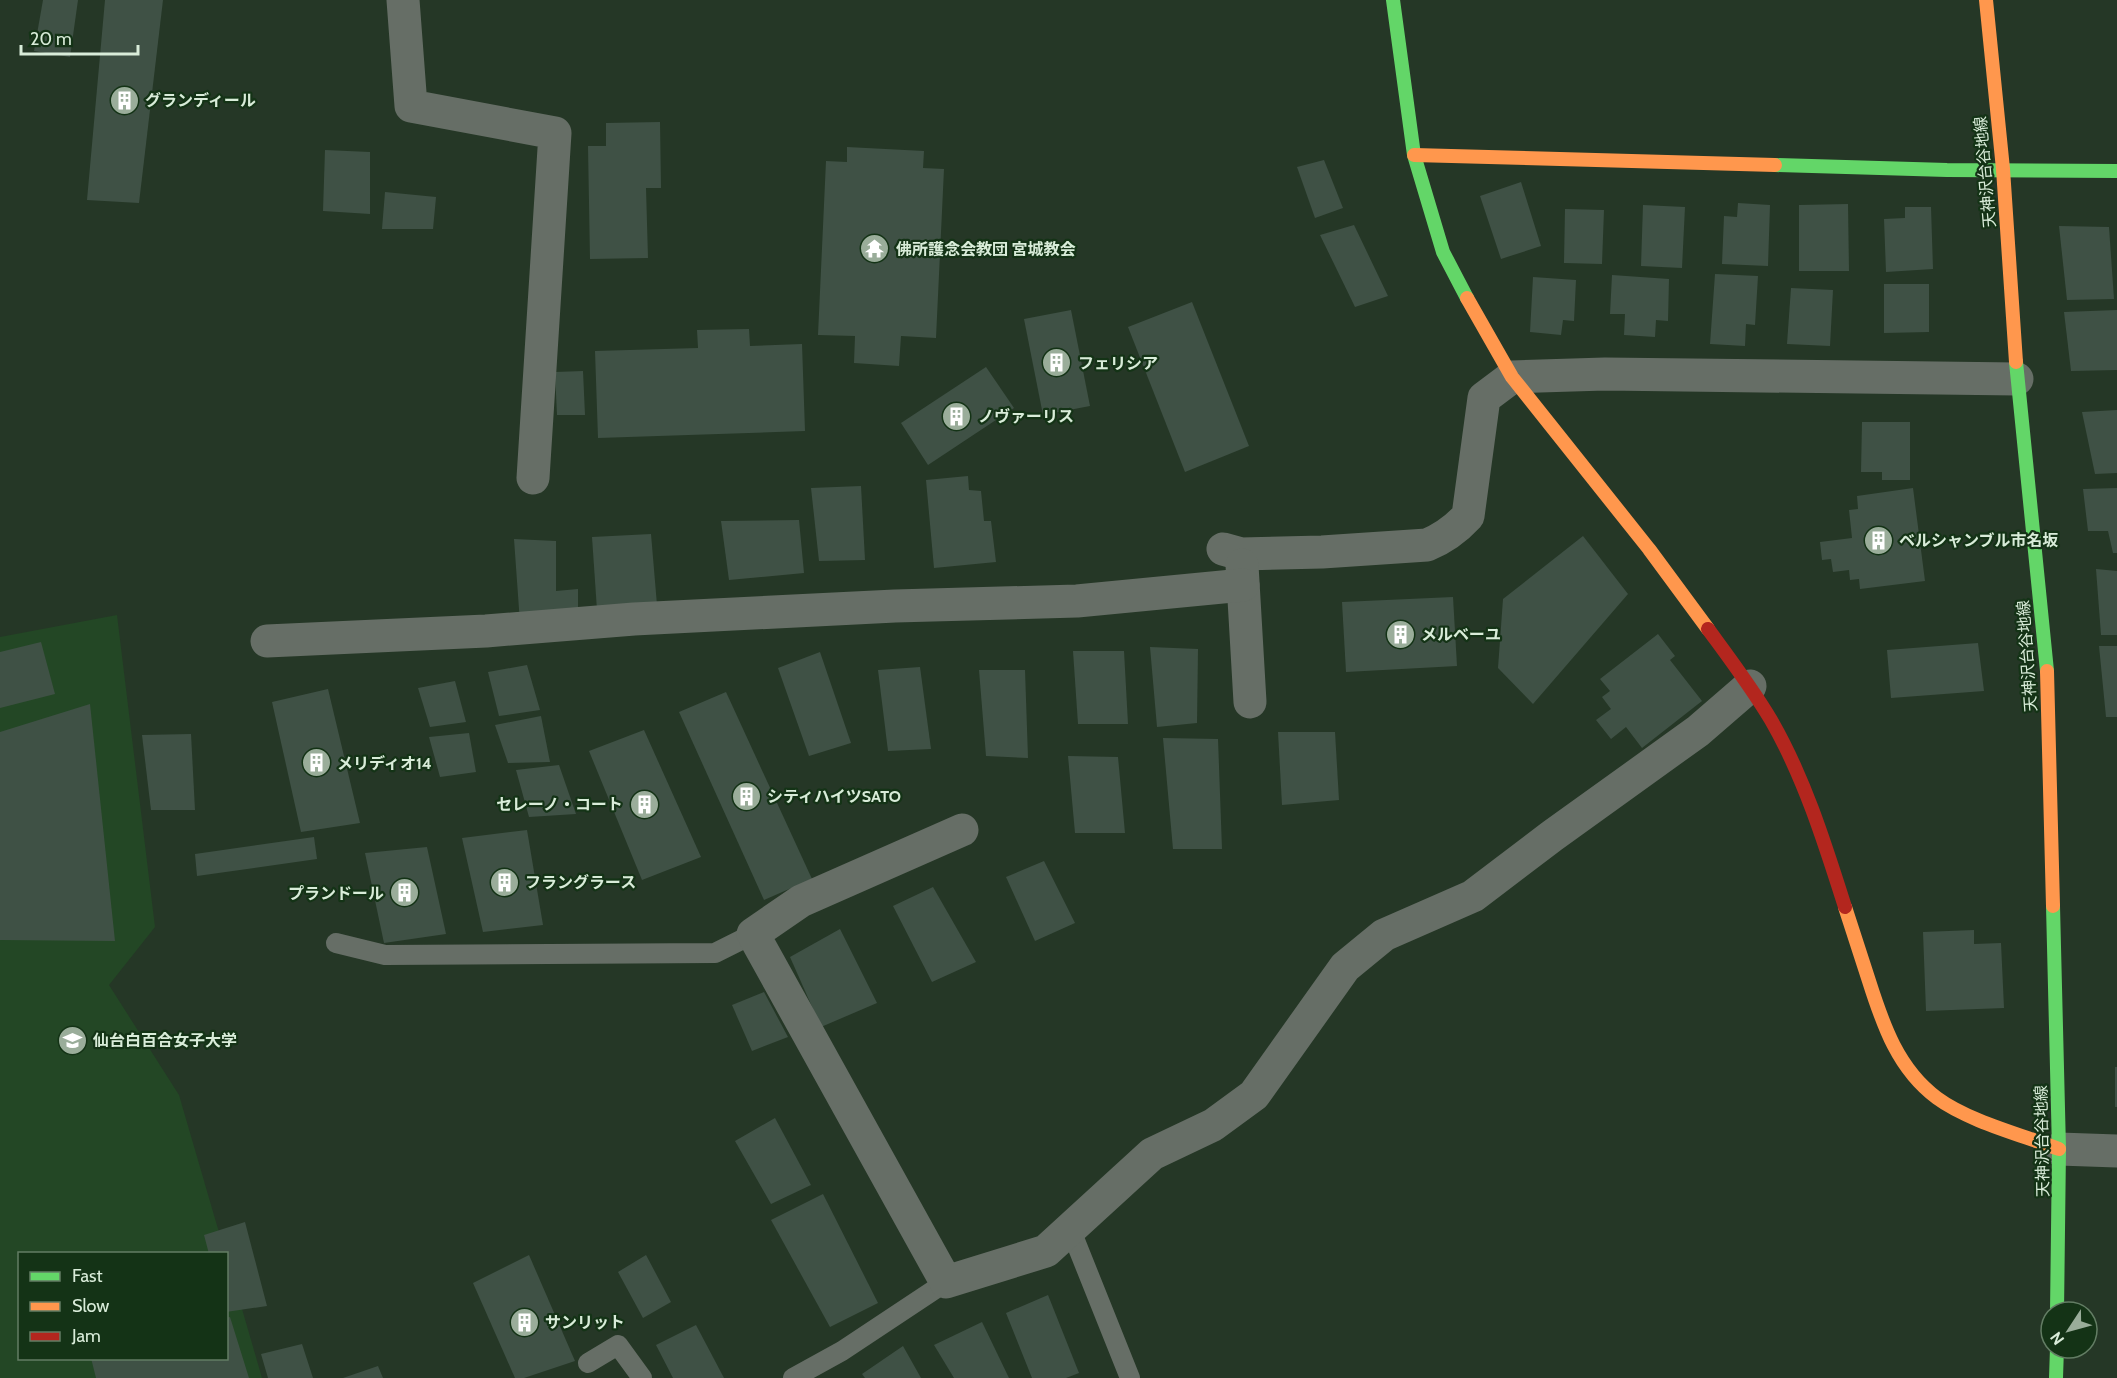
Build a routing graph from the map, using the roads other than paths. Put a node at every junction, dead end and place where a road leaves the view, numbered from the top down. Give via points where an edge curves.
1 (403, 0) edge
2 (1393, 0) edge
3 (1986, 0) edge
4 (1414, 155) junction
5 (2003, 169) junction
6 (2117, 171) edge
7 (1512, 377) junction
8 (2017, 379) junction
9 (533, 478) dead end
10 (1236, 563) junction
11 (267, 641) dead end
12 (1750, 686) junction
13 (1250, 702) dead end
14 (962, 830) dead end
15 (753, 934) junction
16 (336, 943) dead end
17 (2059, 1149) junction
18 (2117, 1151) edge
19 (1070, 1228) junction
20 (946, 1282) junction
21 (2057, 1300) edge
22 (2056, 1360) edge
23 (588, 1363) dead end
24 (642, 1378) edge
25 (794, 1378) edge
26 (1130, 1378) edge
27 (2056, 1378) edge

1 - 9 street via 411,106 555,133
2 - 4 street
3 - 5 street, 天神沢台谷地線
4 - 5 street
4 - 7 street via 1443,252
5 - 6 street
5 - 8 street, 天神沢台谷地線
7 - 8 street via 1605,374
7 - 10 street via 1484,398 1468,516 1450,533 1427,545
7 - 12 street via 1649,549
8 - 17 street, 天神沢台谷地線 via 2047,674
10 - 11 street via 1077,601 895,606
10 - 13 street
12 - 17 street via 1805,792 1885,1030 1898,1055 1937,1098 1965,1114
12 - 19 street via 1698,731 1473,896 1384,935 1345,967 1254,1095 1214,1125 1152,1154
14 - 15 street via 801,901
15 - 16 lane via 715,953 385,955
15 - 20 street
17 - 18 street
17 - 21 street, 天神沢台谷地線
19 - 20 street via 1046,1251
19 - 26 lane
20 - 25 lane
22 - 27 street
23 - 24 lane via 618,1345

